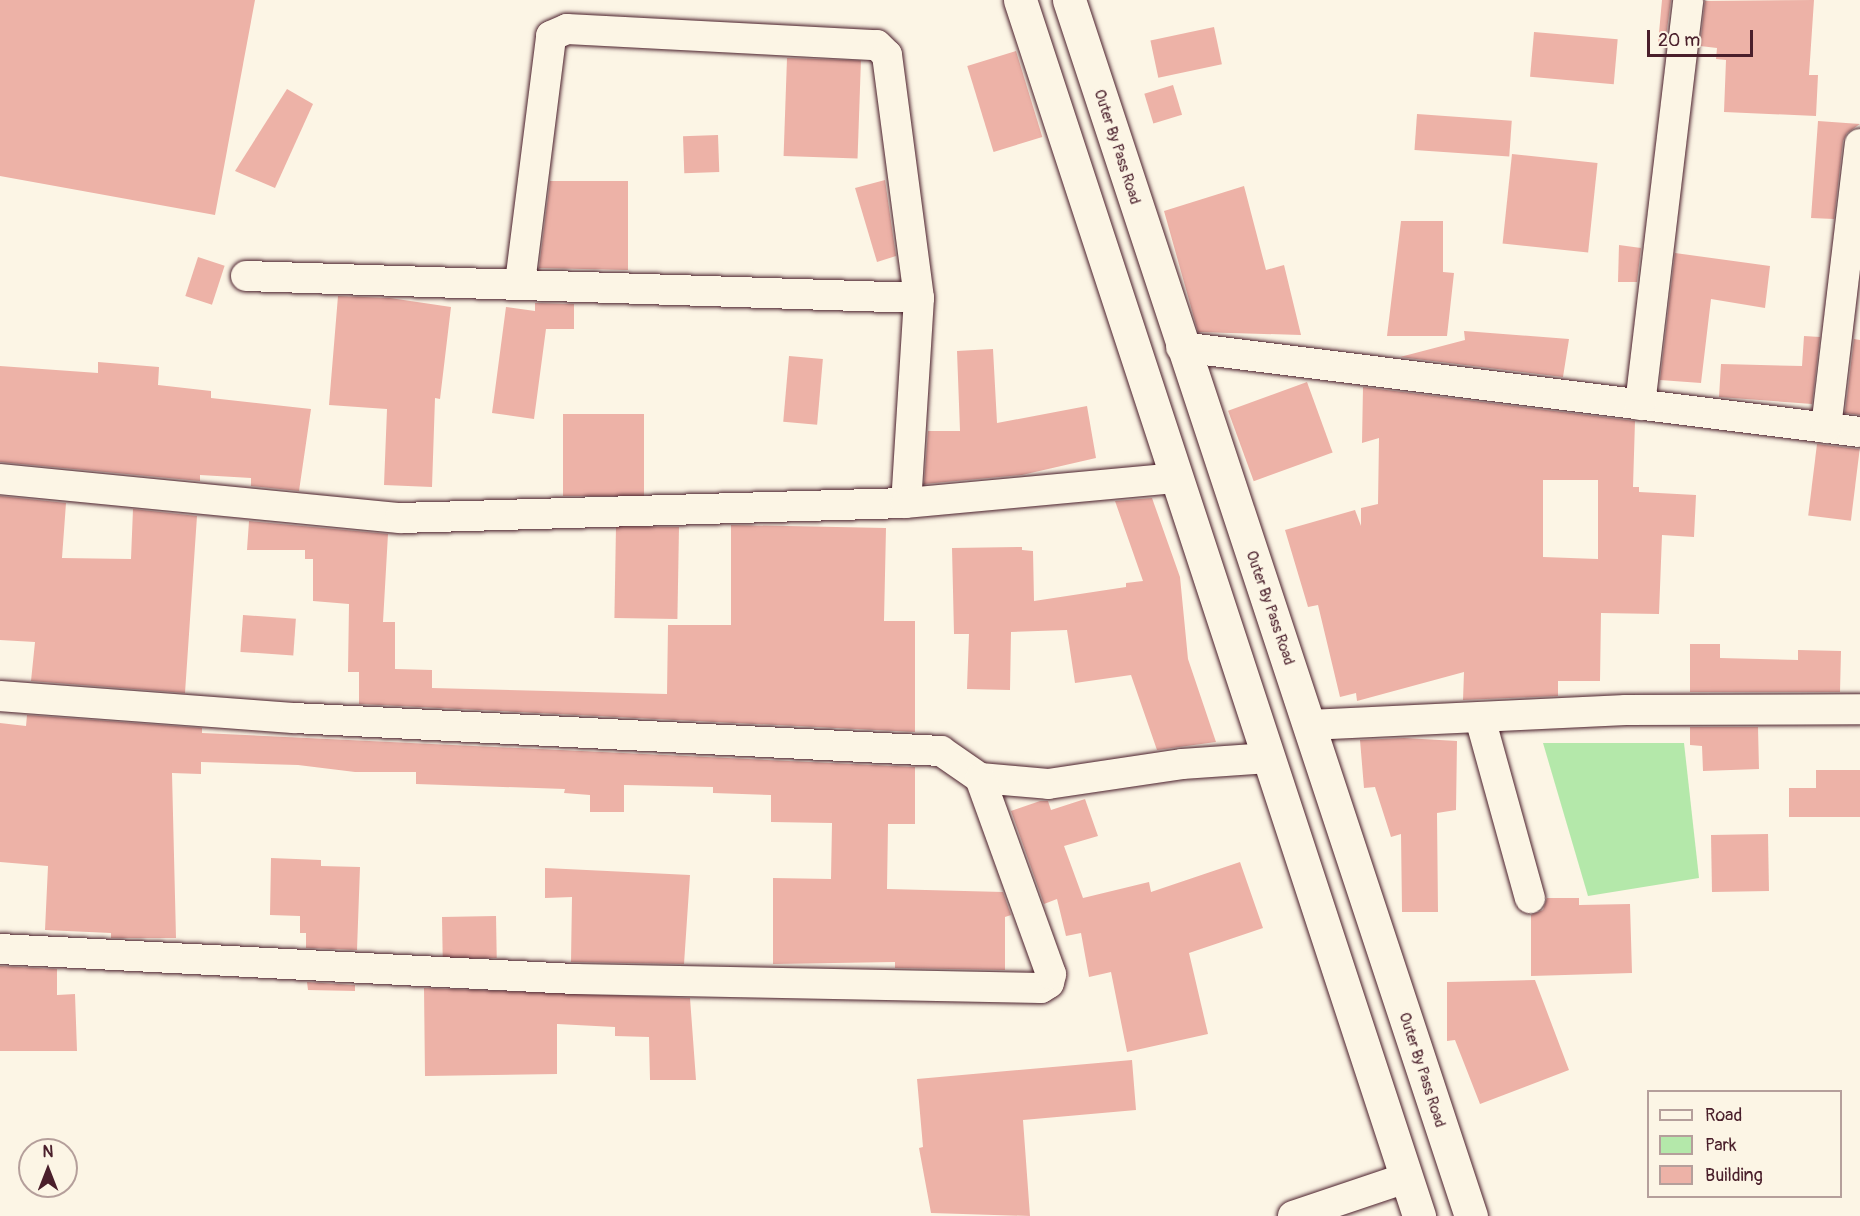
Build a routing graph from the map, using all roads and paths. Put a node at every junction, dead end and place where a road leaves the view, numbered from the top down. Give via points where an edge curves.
1 (1020, 0) edge
2 (1069, 0) edge
3 (1688, 0) edge
4 (1860, 144) edge
5 (1854, 242) edge
6 (246, 276) dead end
7 (520, 283) junction
8 (920, 298) junction
9 (1181, 346) junction
10 (1640, 405) junction
11 (1826, 428) junction
12 (1860, 432) edge
13 (1176, 478) junction
14 (0, 479) edge
15 (906, 504) junction
16 (0, 696) edge
17 (1860, 709) edge
18 (1480, 718) junction
19 (1309, 725) junction
20 (1269, 758) junction
21 (980, 778) junction
22 (1530, 898) dead end
23 (0, 949) edge
24 (1406, 1178) junction
25 (1293, 1216) edge
26 (1419, 1216) edge
27 (1471, 1216) edge

1 - 13 main road
2 - 9 main road, Outer By Pass Road
3 - 10 street
4 - 5 street
5 - 11 street
6 - 7 street
7 - 8 street
7 - 8 street via 551,36 567,29 877,45 887,55
8 - 15 street
9 - 10 street
9 - 19 main road, Outer By Pass Road
10 - 11 street
11 - 12 street
13 - 15 street
13 - 20 main road
14 - 15 street via 400,518
16 - 21 street via 294,718 941,751
17 - 18 street via 1626,710
18 - 19 street
18 - 22 street
19 - 27 main road, Outer By Pass Road
20 - 21 street via 1182,764 1048,784
20 - 24 main road
21 - 23 street via 1051,974 1049,983 1041,988 575,979
24 - 25 street
24 - 26 main road

